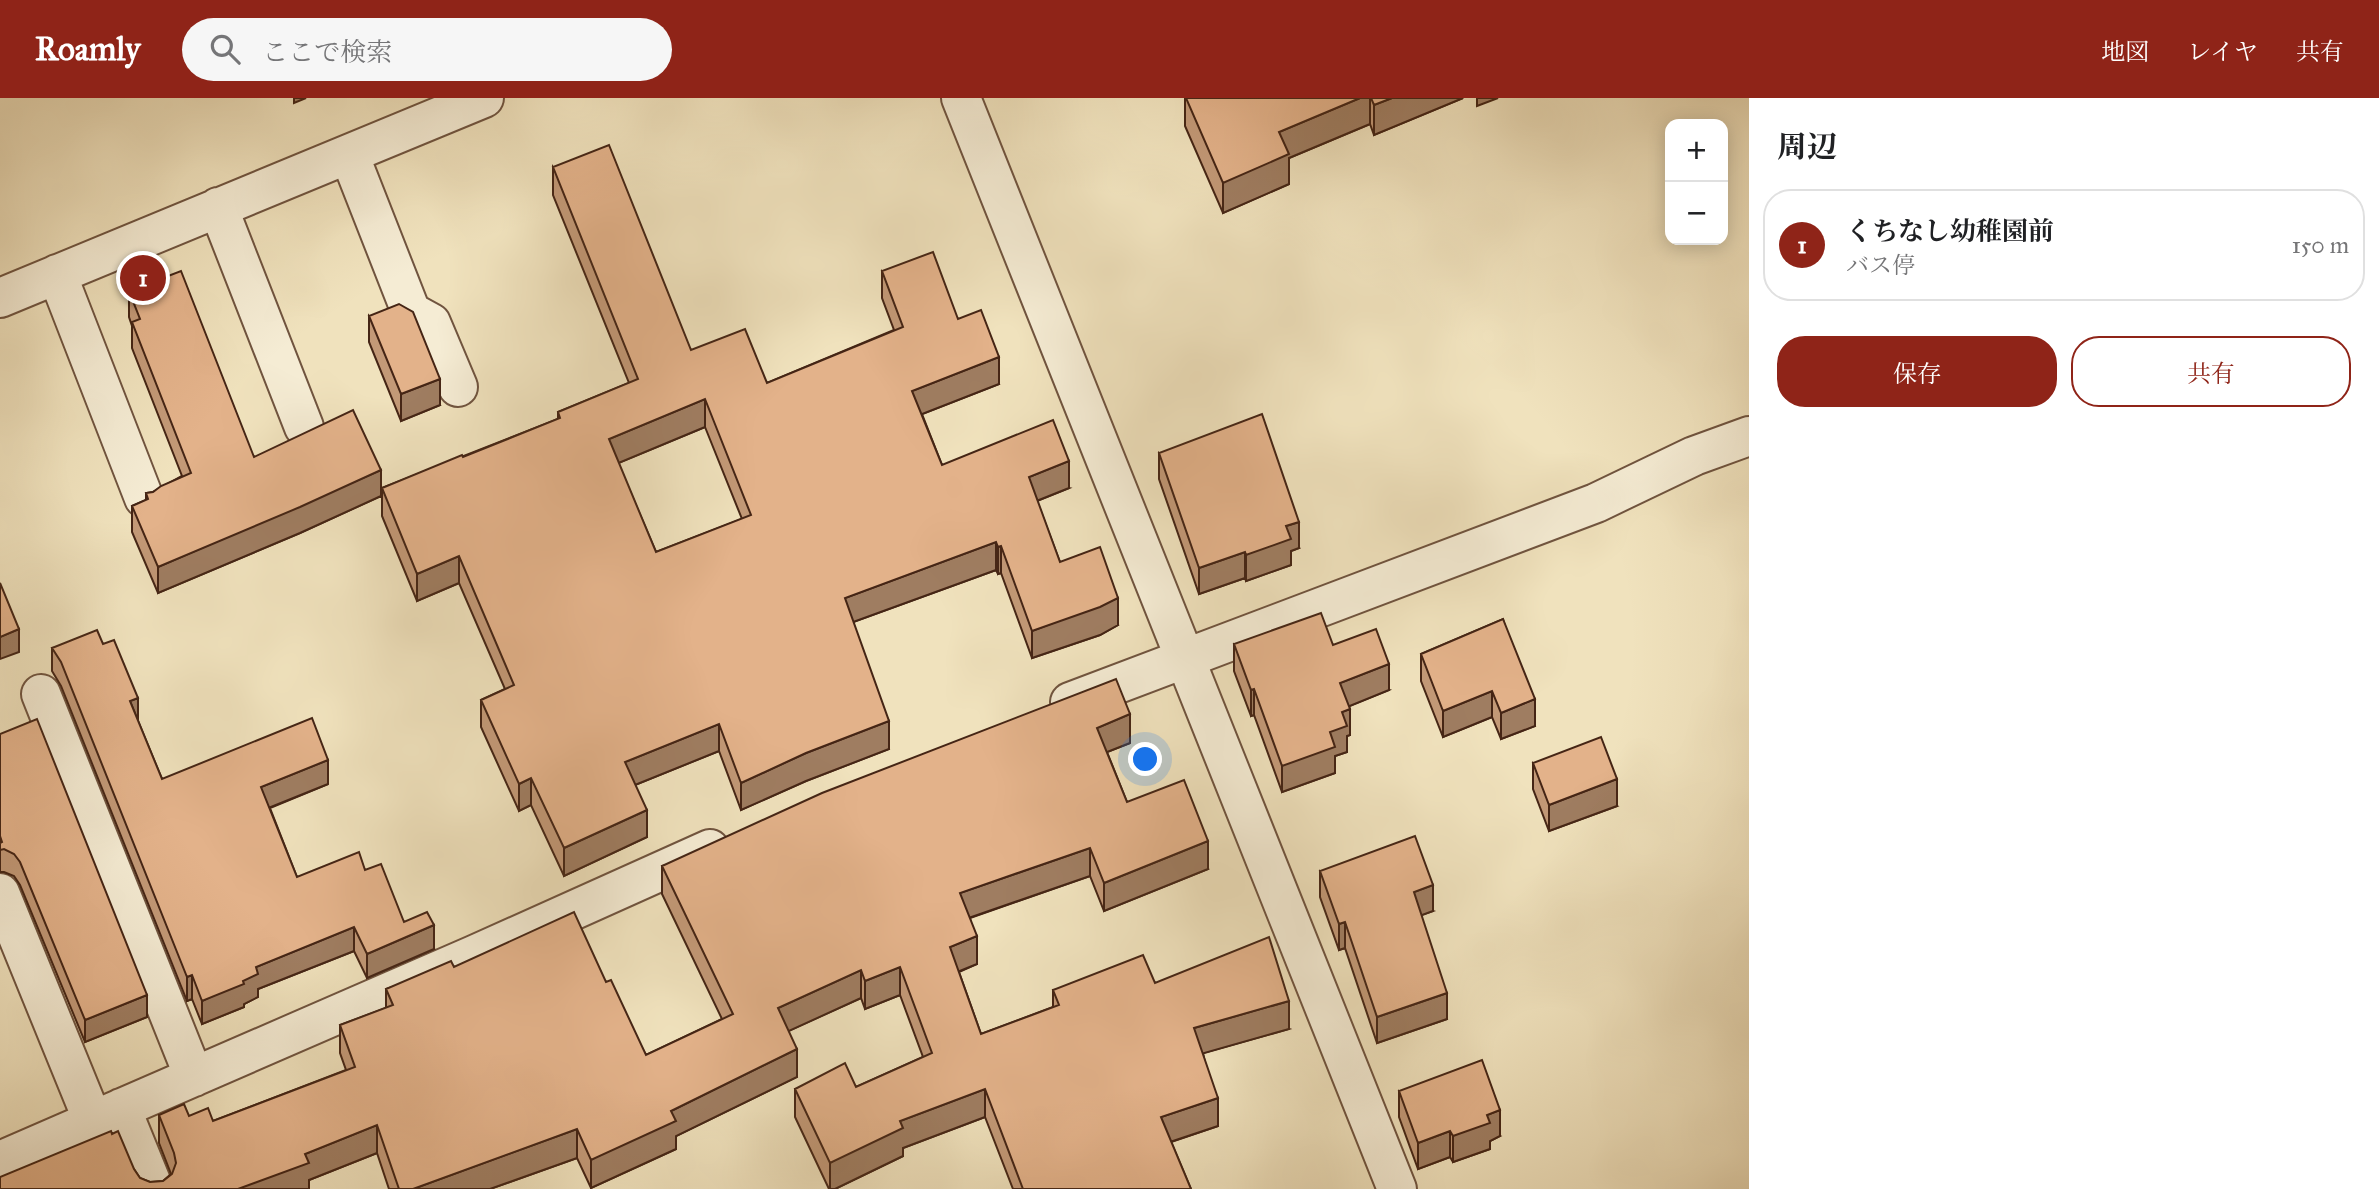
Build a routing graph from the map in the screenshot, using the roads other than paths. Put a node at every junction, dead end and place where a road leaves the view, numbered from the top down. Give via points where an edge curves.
1 (484, 98) edge
2 (961, 98) edge
3 (349, 154) junction
4 (218, 208) junction
5 (57, 274) junction
6 (0, 298) edge
7 (458, 387) dead end
8 (304, 427) dead end
9 (1749, 436) edge
10 (144, 498) edge
11 (1182, 658) junction
12 (41, 694) dead end
13 (1043, 712) edge
14 (739, 835) edge
15 (0, 893) edge
16 (194, 1077) junction
17 (107, 1114) junction
18 (0, 1161) edge
19 (154, 1189) edge
20 (1396, 1189) edge

1 - 3 street
2 - 11 street
3 - 4 street
3 - 7 street via 411,312 431,323
4 - 5 street
4 - 8 street
5 - 6 street
5 - 10 street
9 - 11 street via 1694,456 1596,503
11 - 13 street
11 - 20 street
12 - 16 street
14 - 16 street
15 - 17 street
16 - 17 street
17 - 18 street
17 - 19 street

